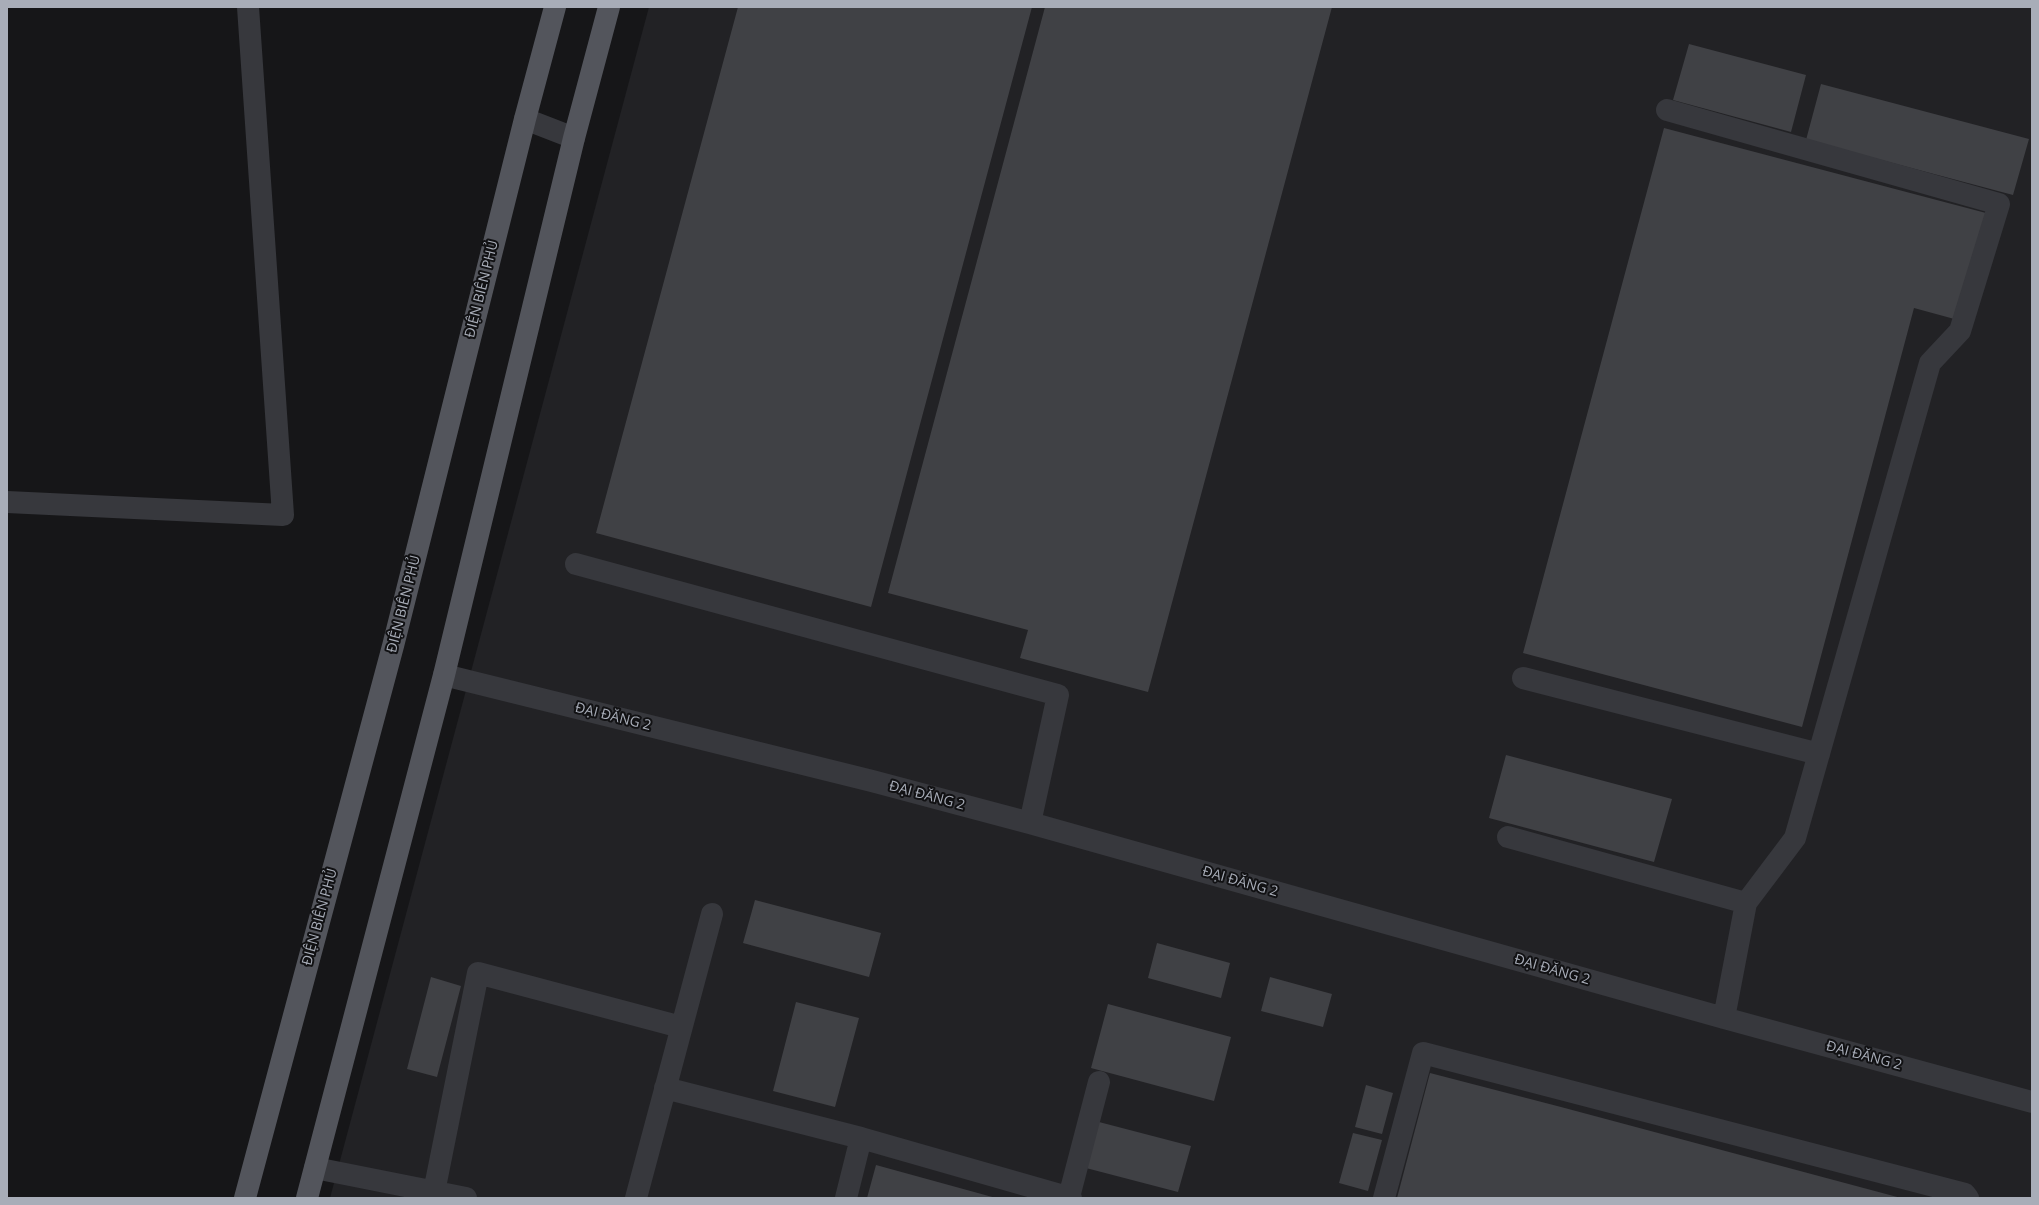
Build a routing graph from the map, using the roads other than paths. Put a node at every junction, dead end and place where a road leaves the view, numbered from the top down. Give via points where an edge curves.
1 (248, 7) edge
2 (555, 7) edge
3 (609, 7) edge
4 (1667, 110) dead end
5 (525, 118) junction
6 (574, 138) junction
7 (7, 502) edge
8 (576, 564) dead end
9 (444, 675) junction
10 (1523, 678) dead end
11 (1819, 754) junction
12 (1030, 823) junction
13 (1508, 837) dead end
14 (1746, 903) junction
15 (712, 914) dead end
16 (1724, 1018) junction
17 (681, 1027) junction
18 (1098, 1082) dead end
19 (665, 1088) junction
20 (2032, 1102) edge
21 (861, 1138) junction
22 (315, 1168) junction
23 (434, 1192) junction
24 (245, 1198) edge
25 (307, 1198) edge
26 (466, 1198) edge
27 (636, 1198) edge
28 (846, 1198) edge
29 (1070, 1198) edge
30 (1384, 1198) edge
31 (1968, 1198) edge

1 - 7 street via 283,515
2 - 5 main road, ĐIỆN BIÊN PHỦ
3 - 6 main road
4 - 11 street via 1999,204 1960,331 1930,363
5 - 6 street
5 - 24 main road, ĐIỆN BIÊN PHỦ via 393,646
6 - 9 main road
8 - 12 street via 1058,695
9 - 12 street, ĐẠI ĐĂNG 2 via 865,779
9 - 22 main road
10 - 11 street
11 - 14 street via 1795,838
12 - 16 street, ĐẠI ĐĂNG 2
13 - 14 street
14 - 16 street
15 - 17 street
16 - 20 street, ĐẠI ĐĂNG 2
17 - 19 street
17 - 23 street via 478,973
18 - 29 street
19 - 21 street
19 - 27 street
21 - 28 street
21 - 29 street
22 - 23 street
22 - 25 main road
23 - 26 street
30 - 31 street via 1423,1053 1965,1194

